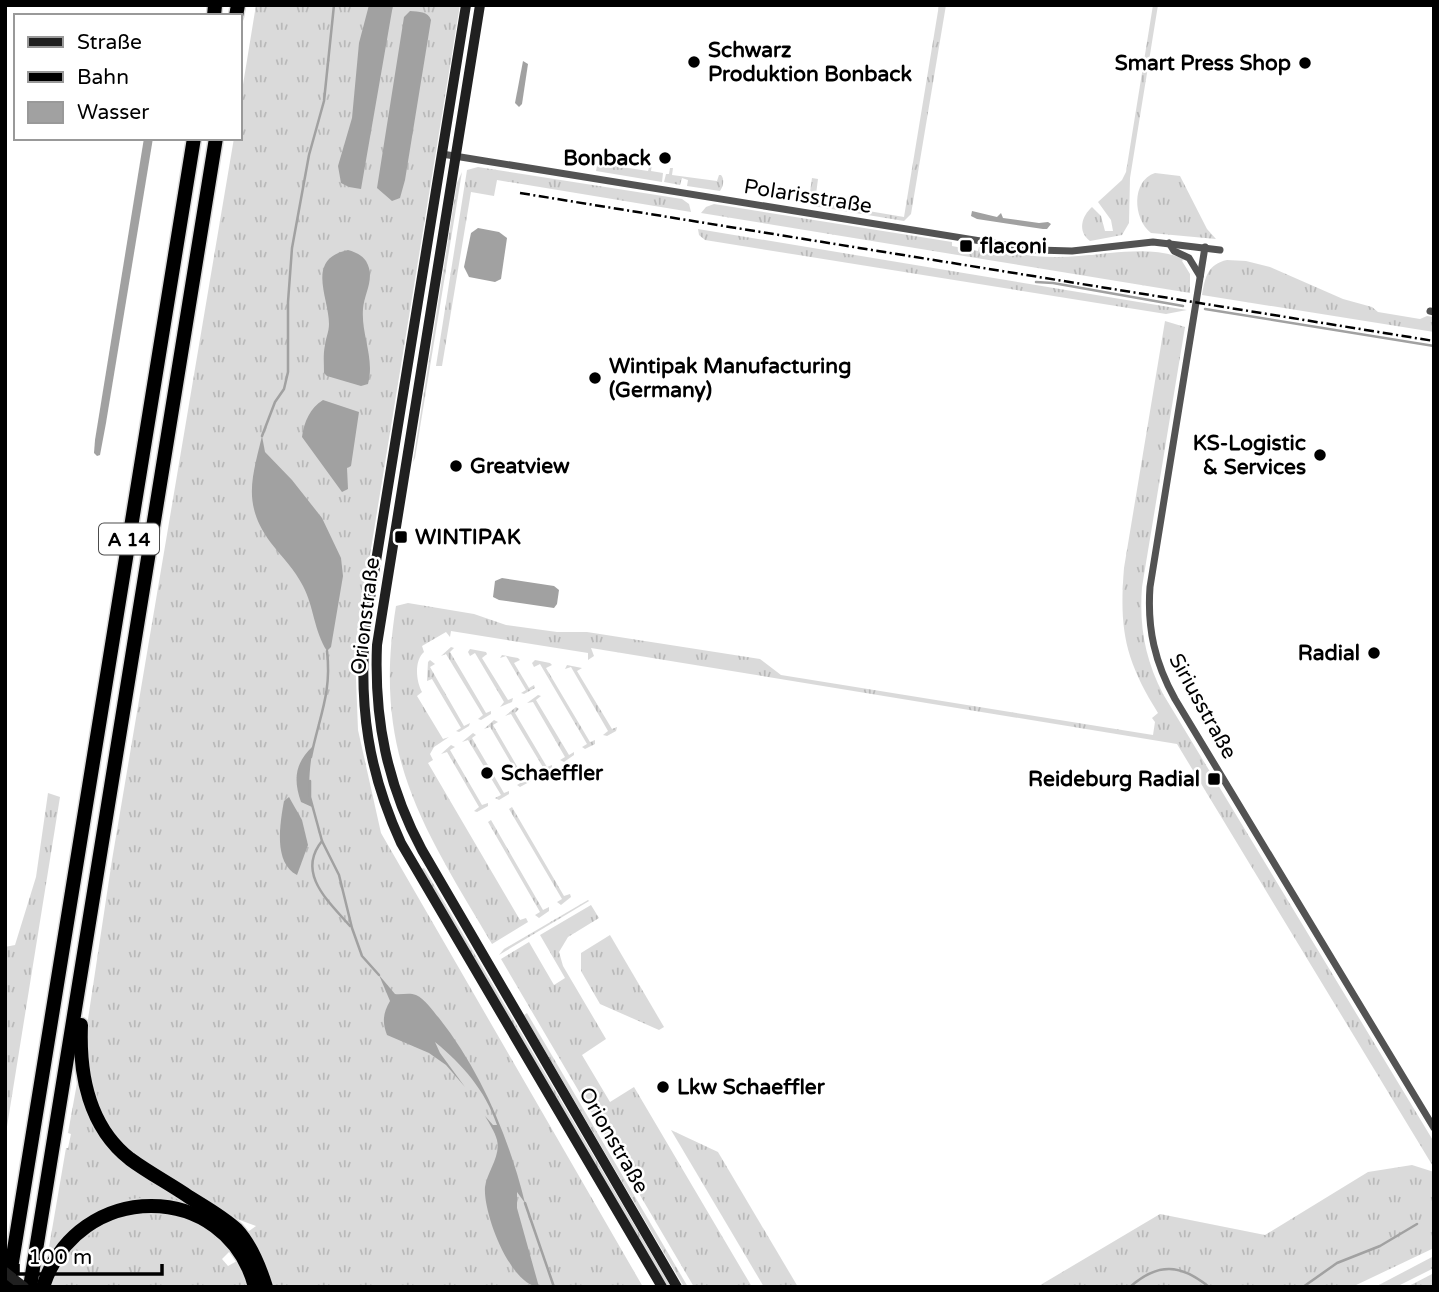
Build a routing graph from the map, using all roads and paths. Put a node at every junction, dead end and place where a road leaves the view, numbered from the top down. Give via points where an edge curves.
1 (466, 5) edge
2 (480, 5) edge
3 (194, 140) edge
4 (216, 140) edge
5 (442, 155) junction
6 (456, 157) junction
7 (1169, 243) junction
8 (1205, 247) junction
9 (1220, 250) dead end
10 (1200, 276) junction
11 (84, 957) junction
12 (1434, 1128) edge
13 (5, 1272) edge
14 (8, 1287) edge
15 (24, 1287) edge
16 (30, 1287) edge
17 (43, 1287) edge
18 (255, 1287) edge
19 (266, 1287) edge
20 (662, 1287) edge
21 (677, 1287) edge

1 - 5 street, Orionstraße
2 - 6 street, Orionstraße
3 - 14 highway, A 14
4 - 11 highway, A 14
5 - 6 street, Polarisstraße
5 - 20 street, Orionstraße via 365,629 363,714 370,756 411,861
6 - 7 street, Polarisstraße via 1037,250
6 - 21 street, Orionstraße via 377,645 383,750 397,797 422,850
7 - 8 street, Polarisstraße
7 - 10 street via 1189,258
8 - 9 street, Polarisstraße
8 - 10 street, Siriusstraße
10 - 12 street, Siriusstraße via 1150,587 1154,652 1175,699
11 - 16 highway, A 14
11 - 19 highway via 79,1052 96,1117 128,1158 238,1231
13 - 15 street, bridge
17 - 18 highway via 54,1257 84,1226 115,1211 150,1205 183,1211 215,1227 242,1256

